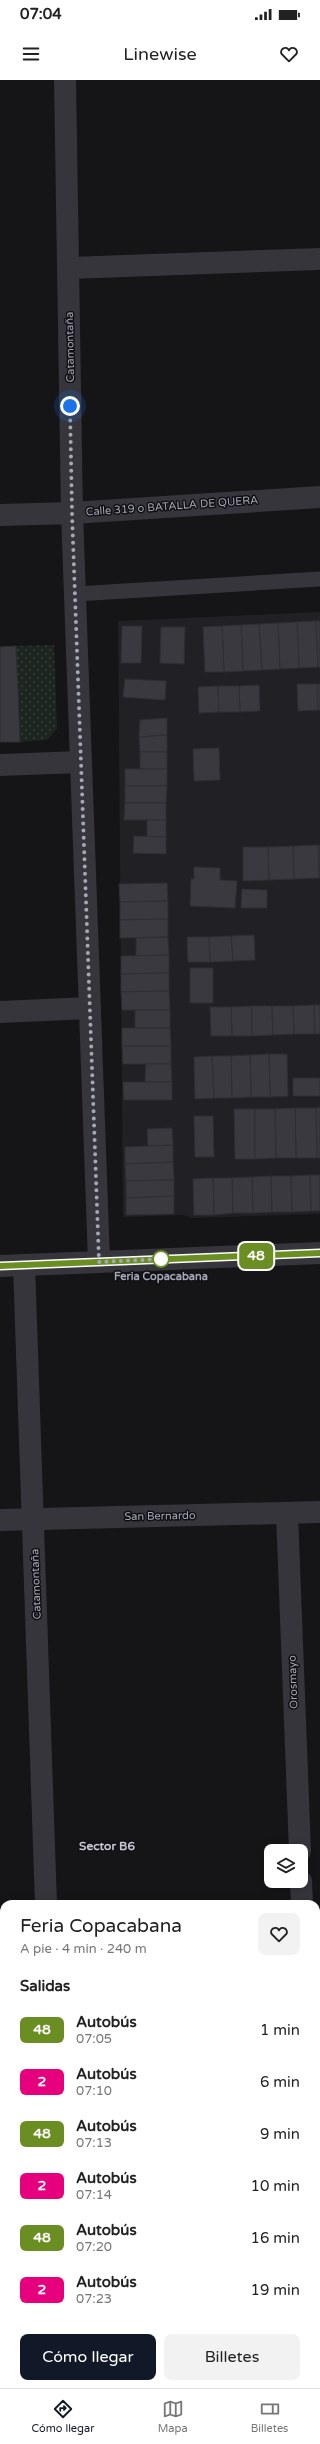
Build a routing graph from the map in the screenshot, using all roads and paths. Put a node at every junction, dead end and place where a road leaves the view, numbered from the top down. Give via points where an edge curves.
1 (65, 80) edge
2 (320, 258) edge
3 (68, 268) junction
4 (320, 497) edge
5 (72, 513) junction
6 (0, 515) edge
7 (320, 579) edge
8 (76, 594) junction
9 (80, 762) junction
10 (0, 765) edge
11 (90, 1008) junction
12 (0, 1012) edge
13 (320, 1253) edge
14 (99, 1262) junction
15 (24, 1265) junction
16 (0, 1266) edge
17 (320, 1512) edge
18 (287, 1513) junction
19 (34, 1518) junction
20 (0, 1520) edge
21 (300, 1844) edge
22 (301, 1888) edge
23 (46, 1900) edge
24 (302, 1900) edge

1 - 3 street, Catamontaña
2 - 3 street
3 - 5 street, Catamontaña
4 - 5 street, Calle 319 o BATALLA DE QUERA
5 - 6 street, Calle 319 o BATALLA DE QUERA
5 - 8 street, Catamontaña
7 - 8 lane
8 - 9 street, Catamontaña
9 - 10 street
9 - 11 street, Catamontaña
11 - 12 street
11 - 14 street, Catamontaña
13 - 14 street
14 - 15 street
15 - 16 street
15 - 19 street, Catamontaña
17 - 18 street, San Bernardo
18 - 19 street, San Bernardo
18 - 21 street, Orosmayo
19 - 20 street, San Bernardo
19 - 23 street, Catamontaña
22 - 24 street

